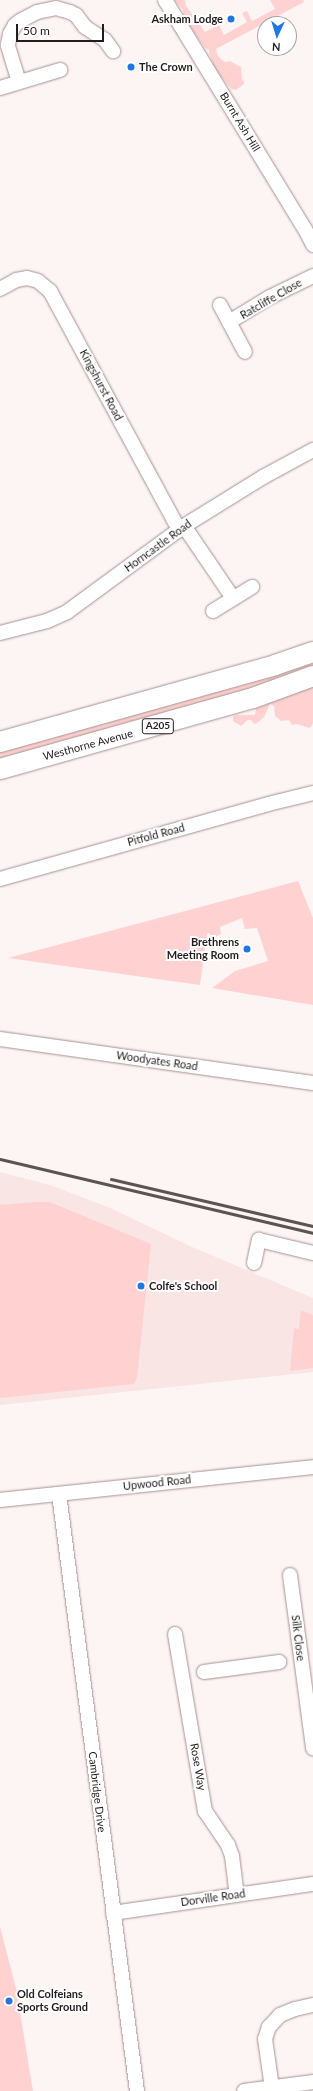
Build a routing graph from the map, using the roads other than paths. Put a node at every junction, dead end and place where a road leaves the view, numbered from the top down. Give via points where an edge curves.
1 (166, 0) edge
2 (113, 51) dead end
3 (60, 70) dead end
4 (19, 82) junction
5 (0, 88) edge
6 (313, 245) edge
7 (313, 276) edge
8 (0, 289) edge
9 (220, 305) dead end
10 (229, 322) junction
11 (245, 352) dead end
12 (313, 450) edge
13 (181, 528) junction
14 (252, 587) dead end
15 (233, 598) junction
16 (213, 611) dead end
17 (0, 633) edge
18 (313, 652) edge
19 (313, 676) edge
20 (0, 742) edge
21 (0, 769) edge
22 (313, 793) edge
23 (0, 879) edge
24 (0, 1039) edge
25 (313, 1083) edge
26 (313, 1253) edge
27 (254, 1263) dead end
28 (313, 1467) edge
29 (59, 1494) junction
30 (0, 1500) edge
31 (290, 1575) dead end
32 (175, 1634) dead end
33 (279, 1662) dead end
34 (204, 1672) dead end
35 (313, 1748) edge
36 (313, 1884) edge
37 (237, 1894) junction
38 (113, 1913) junction
39 (313, 2004) edge
40 (313, 2082) edge
41 (272, 2088) junction
42 (137, 2091) edge
43 (244, 2091) edge

1 - 6 street, Burnt Ash Hill
2 - 4 street via 105,40 85,28 70,12 56,8 42,11 20,21 10,34 8,45
3 - 4 street
4 - 5 street
7 - 10 street, Ratcliffe Close via 270,297
8 - 13 street, Kingshurst Road via 16,280 27,278 38,281 50,291
9 - 10 street, Ratcliffe Close
10 - 11 street, Ratcliffe Close
12 - 13 street, Horncastle Road via 263,477
13 - 15 street
13 - 17 street, Horncastle Road via 67,612 47,621
14 - 15 street
15 - 16 street
18 - 20 highway, A205
19 - 21 highway, Westhorne Avenue / A205 via 253,698
22 - 23 street, Pitfold Road
24 - 25 street, Woodyates Road
26 - 27 street via 259,1240
28 - 29 street, Upwood Road
29 - 30 street, Upwood Road
29 - 38 street, Cambridge Drive
31 - 35 street, Silk Close
32 - 37 street, Rose Way via 205,1811 228,1845
33 - 34 street
36 - 37 street, Dorville Road
37 - 38 street, Dorville Road
38 - 42 street, Cambridge Drive
39 - 41 street via 280,2015 268,2027 265,2039
40 - 41 street
41 - 43 street

